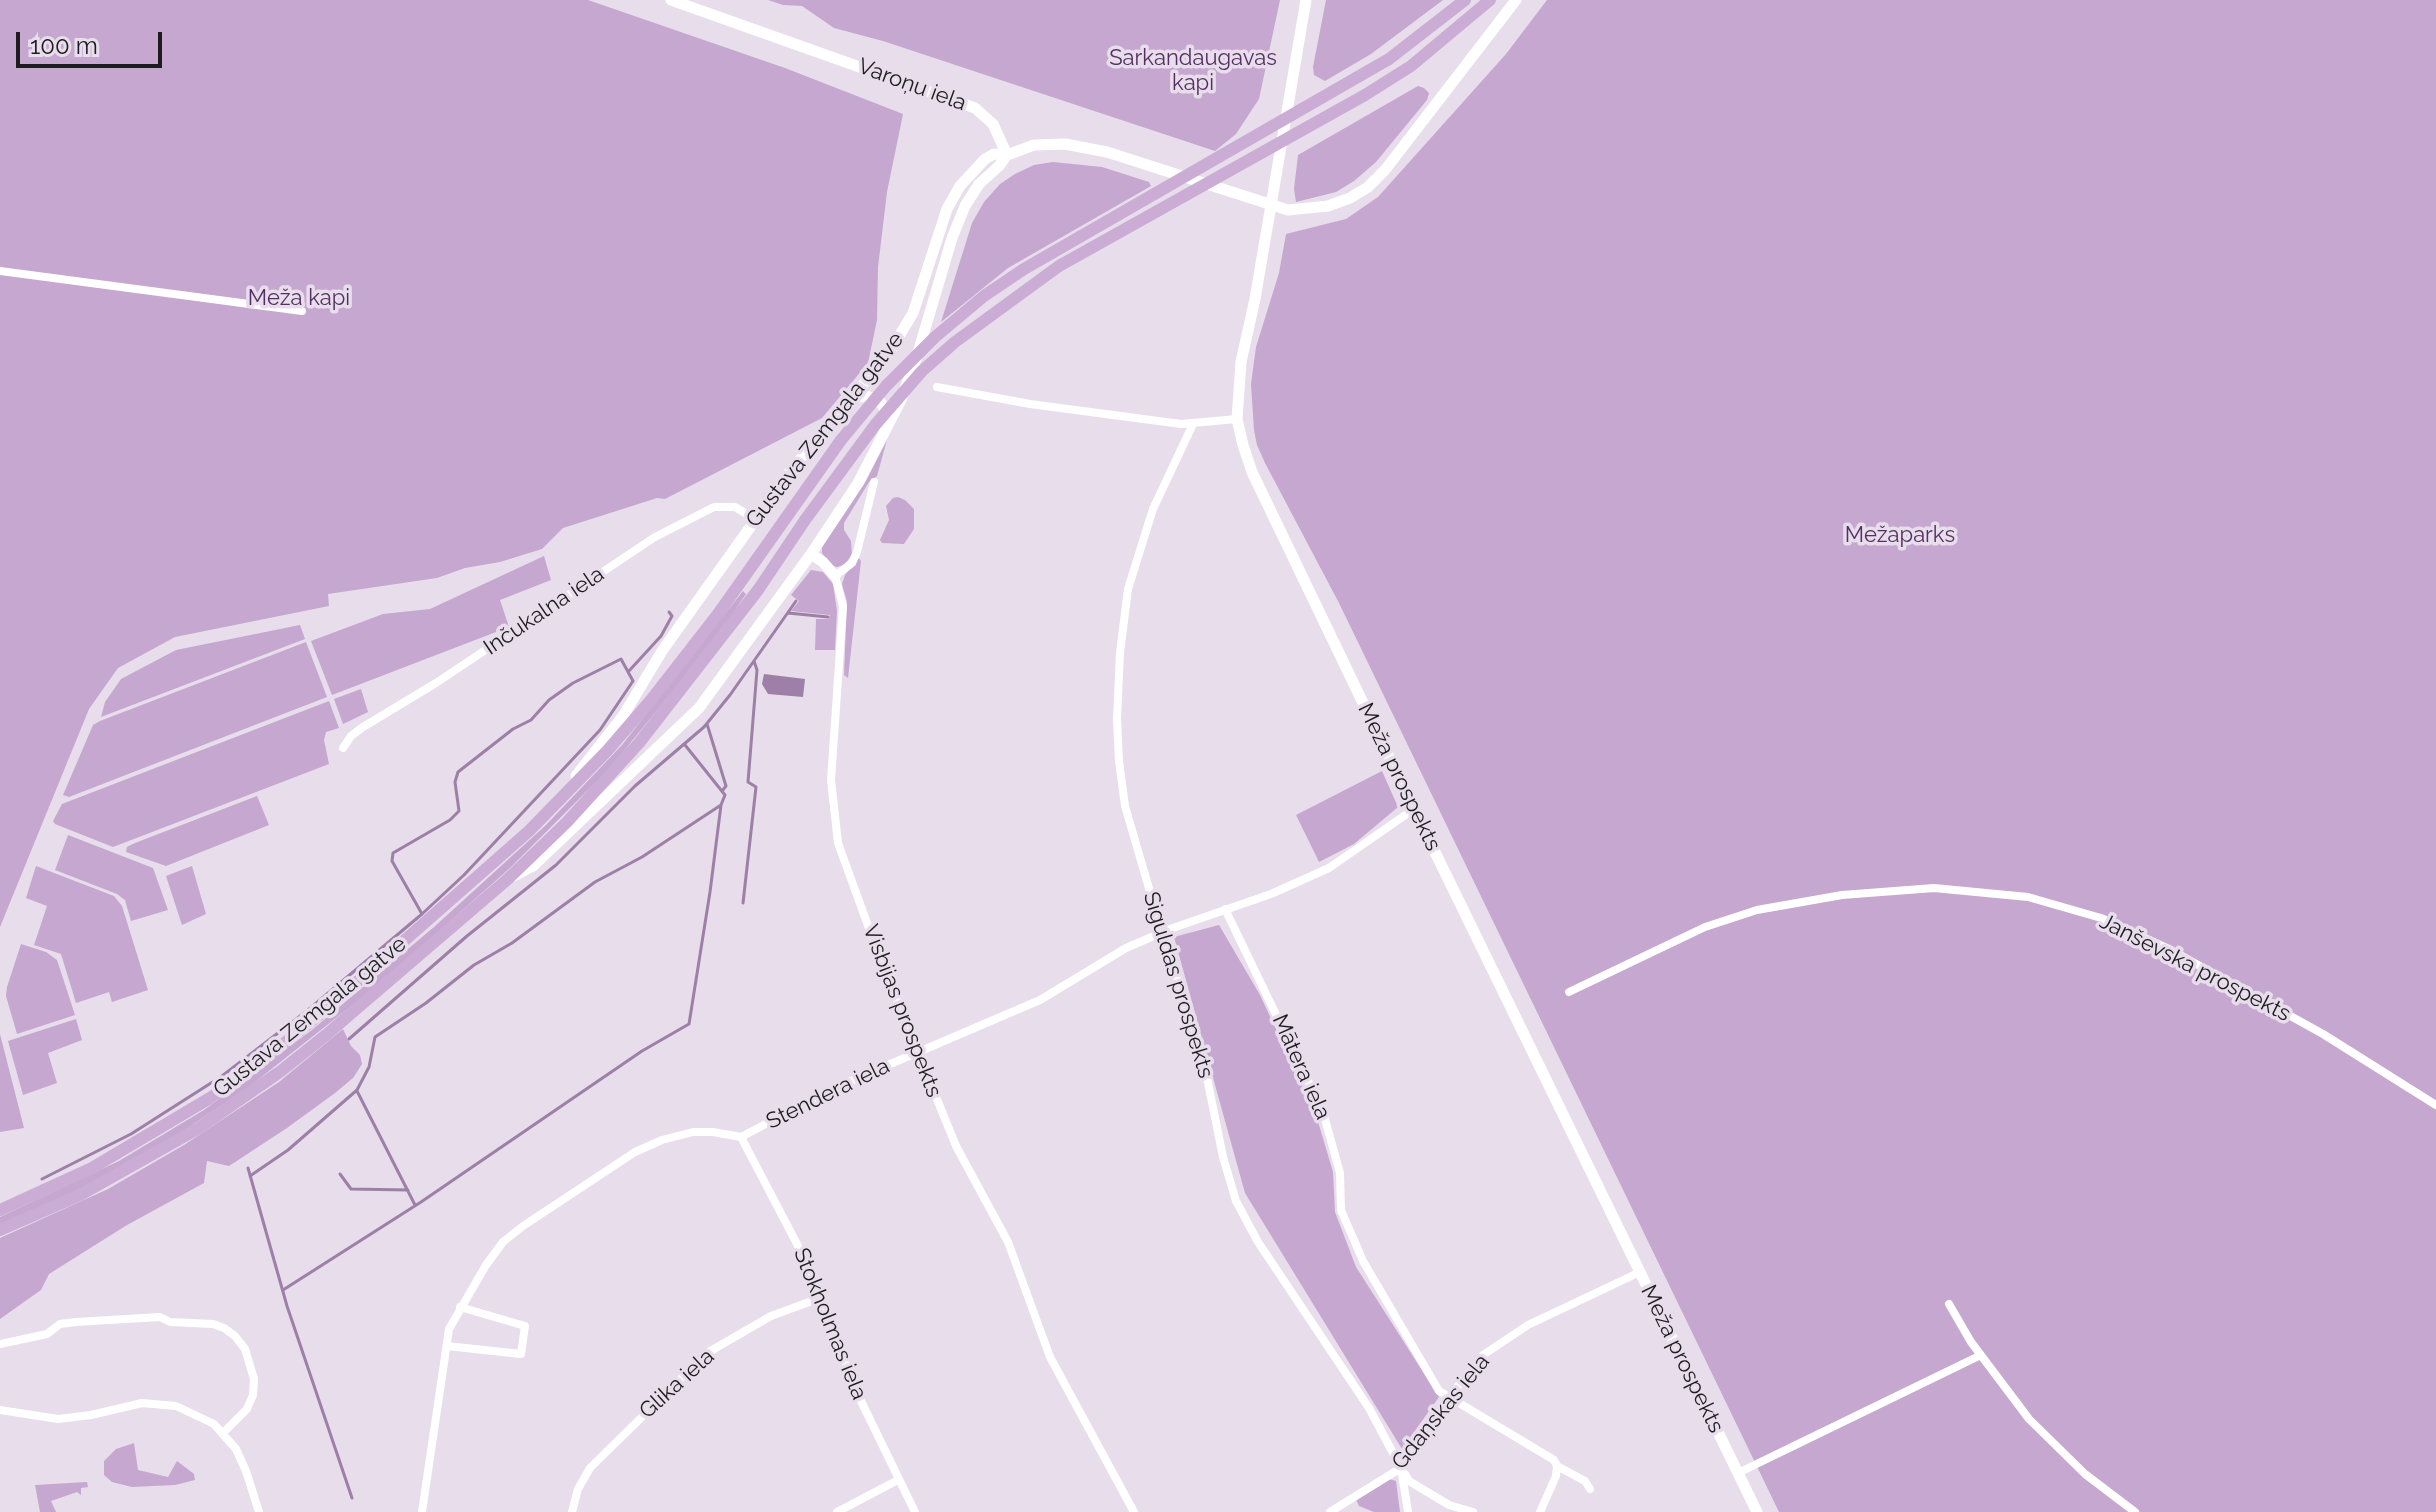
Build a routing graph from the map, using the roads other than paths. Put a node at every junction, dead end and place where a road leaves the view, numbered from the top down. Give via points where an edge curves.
1 (671, 0) edge
2 (1306, 0) edge
3 (1465, 0) edge
4 (1490, 0) edge
5 (1516, 0) edge
6 (1007, 155) junction
7 (1270, 203) junction
8 (0, 271) edge
9 (302, 311) dead end
10 (937, 387) dead end
11 (851, 398) junction
12 (891, 419) junction
13 (1237, 419) junction
14 (1193, 424) junction
15 (874, 482) dead end
16 (755, 519) junction
17 (811, 554) junction
18 (835, 576) junction
19 (343, 748) dead end
20 (550, 809) junction
21 (1414, 809) junction
22 (509, 878) junction
23 (1225, 909) junction
24 (1162, 933) junction
25 (1569, 992) dead end
26 (917, 1051) junction
27 (2436, 1105) edge
28 (741, 1137) junction
29 (0, 1210) edge
30 (0, 1230) edge
31 (1640, 1272) junction
32 (820, 1298) junction
33 (1949, 1304) dead end
34 (460, 1307) junction
35 (0, 1344) edge
36 (447, 1346) junction
37 (1981, 1355) junction
38 (1449, 1397) junction
39 (0, 1410) edge
40 (223, 1433) junction
41 (1557, 1466) junction
42 (1401, 1468) junction
43 (1738, 1473) junction
44 (898, 1480) junction
45 (1590, 1489) dead end
46 (259, 1512) edge
47 (422, 1512) edge
48 (572, 1512) edge
49 (837, 1512) edge
50 (915, 1512) edge
51 (1134, 1512) edge
52 (1330, 1512) edge
53 (1408, 1512) edge
54 (1473, 1512) edge
55 (1540, 1512) edge
56 (1757, 1512) edge
57 (2135, 1512) edge

1 - 6 street, Varoņu iela via 965,103 991,121
2 - 7 street, Meža prospekts
3 - 20 main road, Gustava Zemgala gatve via 1377,66 1076,237 984,296 935,337 862,413 651,700
4 - 22 main road, Gustava Zemgala gatve via 1411,66 1365,95 1059,266 922,371 875,425 758,590 639,743
5 - 7 street via 1368,187 1350,198 1309,209 1288,210
6 - 7 street via 1047,143 1085,147
6 - 11 street, Gustava Zemgala gatve via 985,159 954,194 913,313 887,356
6 - 12 street, Gustava Zemgala gatve via 979,184 958,221 917,356
7 - 13 street, Meža prospekts via 1241,362
8 - 9 street
10 - 14 street
11 - 12 street via 879,400
11 - 16 street, Gustava Zemgala gatve
12 - 17 street, Gustava Zemgala gatve via 858,483
13 - 14 street
13 - 21 street, Meža prospekts via 1252,472
14 - 24 street, Siguldas prospekts via 1141,543 1128,589 1120,653 1117,719 1125,806
15 - 18 street via 857,552
16 - 19 street, Inčukalna iela via 735,507 714,507 655,537 363,727
16 - 20 street, Gustava Zemgala gatve via 623,716
17 - 18 street
17 - 22 street, Gustava Zemgala gatve via 699,708 533,866
18 - 26 street, Visbijas prospekts via 843,606 831,780 838,843
20 - 29 main road, Gustava Zemgala gatve via 468,887 275,1051 210,1098 92,1168
21 - 23 street, Stendera iela via 1329,868
21 - 31 street, Meža prospekts
22 - 30 main road, Gustava Zemgala gatve via 326,1035 211,1120 126,1172
23 - 24 street, Stendera iela
23 - 38 street, Mātera iela via 1323,1112 1340,1173 1341,1210 1363,1261 1439,1391
24 - 26 street, Stendera iela via 1021,1009
24 - 42 street, Siguldas prospekts via 1202,1053 1236,1201 1369,1408
25 - 27 street, Janševska prospekts via 1705,927 1757,910 1842,895 1934,888 2028,897 2101,918 2171,950 2323,1034
26 - 28 street, Stendera iela
26 - 51 street, Visbijas prospekts via 956,1146 1008,1242 1050,1357
28 - 32 street, Stokholmas iela
28 - 34 street, Stendera iela via 693,1132 635,1152 503,1242
31 - 38 street, Gdaņskas iela via 1528,1325 1483,1355
31 - 43 street, Meža prospekts
32 - 44 street, Stokholmas iela
32 - 48 street, Glika iela via 771,1316 707,1353 590,1468
33 - 37 street
34 - 36 street, Stendera iela
34 - 36 street via 525,1326 521,1354
35 - 40 street via 47,1334 60,1324 90,1321 160,1317 224,1328 245,1349 254,1379 247,1409
36 - 47 street, Stendera iela
37 - 43 street
37 - 57 street via 2029,1419 2085,1474
38 - 41 street via 1548,1454
38 - 42 street, Gdaņskas iela
39 - 40 street via 58,1419 163,1403 203,1418
40 - 46 street via 236,1449
41 - 45 street
41 - 55 street
42 - 52 street, Gdaņskas iela
42 - 53 street, Siguldas prospekts
42 - 54 street via 1409,1481 1449,1505
43 - 56 street, Meža prospekts
44 - 49 street
44 - 50 street, Stokholmas iela

